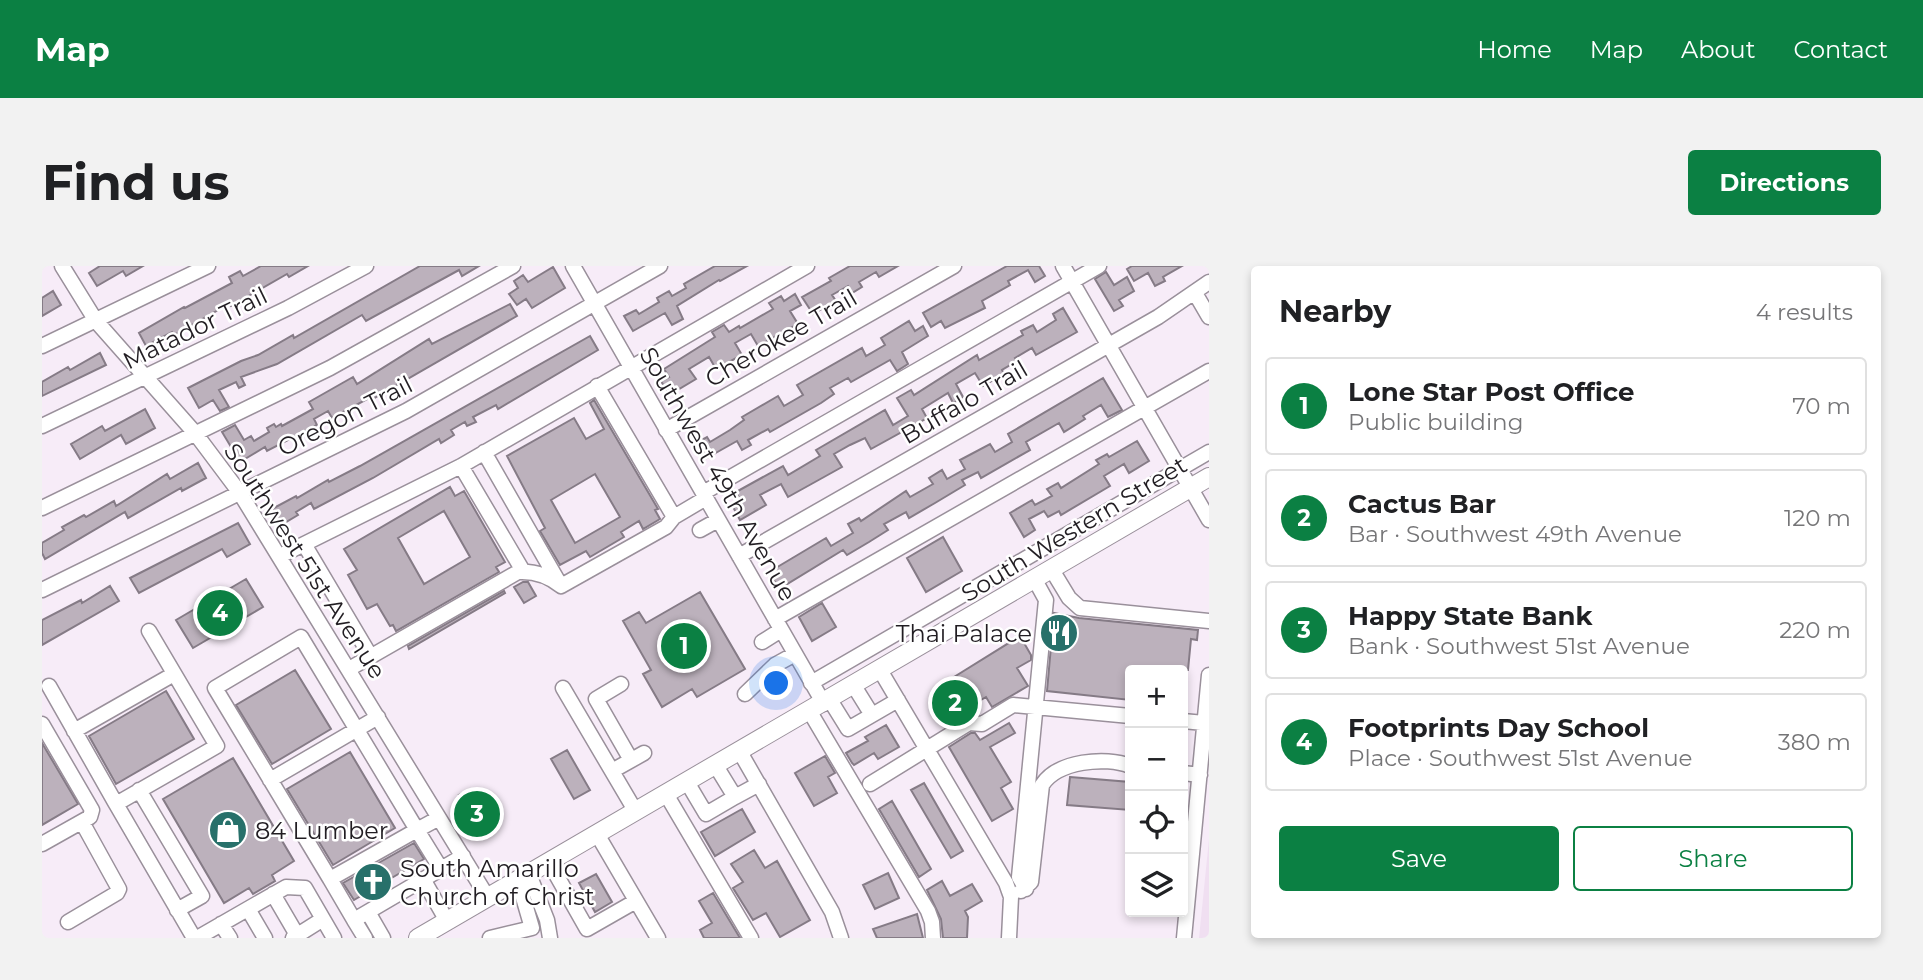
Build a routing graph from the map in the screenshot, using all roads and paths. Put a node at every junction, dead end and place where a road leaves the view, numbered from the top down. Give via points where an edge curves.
1 (61, 266) edge
2 (208, 266) edge
3 (366, 266) edge
4 (513, 266) edge
5 (573, 266) edge
6 (660, 266) edge
7 (807, 266) edge
8 (954, 266) edge
9 (1063, 266) edge
10 (1099, 266) edge
11 (1072, 282) junction
12 (1209, 282) edge
13 (1195, 293) junction
14 (594, 304) junction
15 (1209, 317) edge
16 (96, 321) junction
17 (42, 346) edge
18 (1109, 346) junction
19 (630, 368) junction
20 (1209, 371) edge
21 (147, 377) junction
22 (597, 386) junction
23 (1144, 408) junction
24 (42, 426) edge
25 (666, 430) junction
26 (195, 433) junction
27 (484, 452) junction
28 (1209, 452) edge
29 (461, 466) junction
30 (1179, 469) junction
31 (1209, 477) edge
32 (1191, 488) junction
33 (240, 493) junction
34 (704, 496) junction
35 (42, 508) edge
36 (674, 517) junction
37 (718, 520) junction
38 (1209, 520) edge
39 (700, 530) dead end
40 (304, 544) junction
41 (280, 556) junction
42 (739, 556) junction
43 (1052, 570) junction
44 (523, 571) junction
45 (1035, 580) junction
46 (981, 584) junction
47 (561, 586) junction
48 (42, 590) edge
49 (993, 605) junction
50 (1209, 621) edge
51 (322, 624) junction
52 (778, 625) junction
53 (149, 631) dead end
54 (301, 637) junction
55 (762, 642) dead end
56 (794, 654) junction
57 (371, 657) junction
58 (848, 662) junction
59 (349, 669) junction
60 (880, 670) junction
61 (174, 674) junction
62 (1209, 675) edge
63 (811, 682) junction
64 (621, 684) dead end
65 (857, 684) junction
66 (49, 686) dead end
67 (563, 688) dead end
68 (745, 694) dead end
69 (596, 698) junction
70 (898, 700) junction
71 (821, 705) junction
72 (1036, 708) junction
73 (576, 710) junction
74 (872, 715) junction
75 (1125, 716) edge
76 (378, 717) junction
77 (1188, 721) edge
78 (1204, 723) junction
79 (42, 724) edge
80 (357, 730) junction
81 (74, 731) junction
82 (927, 749) junction
83 (740, 752) junction
84 (1125, 763) edge
85 (716, 766) junction
86 (612, 771) junction
87 (1188, 774) edge
88 (1200, 775) junction
89 (270, 780) junction
90 (687, 782) junction
91 (758, 784) junction
92 (870, 784) dead end
93 (139, 790) junction
94 (666, 794) junction
95 (734, 797) junction
96 (116, 804) junction
97 (636, 812) junction
98 (439, 818) junction
99 (82, 822) junction
100 (417, 830) junction
101 (597, 834) junction
102 (42, 844) edge
103 (463, 856) junction
104 (549, 862) junction
105 (441, 869) junction
106 (523, 877) junction
107 (330, 879) junction
108 (423, 879) junction
109 (1026, 889) junction
110 (273, 894) junction
111 (1011, 897) junction
112 (488, 898) junction
113 (630, 904) junction
114 (177, 909) junction
115 (248, 909) junction
116 (368, 912) junction
117 (323, 919) junction
118 (354, 920) junction
119 (447, 921) junction
120 (68, 922) dead end
121 (221, 924) junction
122 (295, 937) edge
123 (195, 938) edge
124 (230, 938) edge
125 (265, 938) edge
126 (334, 938) edge
127 (365, 938) edge
128 (383, 938) edge
129 (418, 938) edge
130 (490, 938) edge
131 (550, 938) edge
132 (658, 938) edge
133 (751, 938) edge
134 (841, 938) edge
135 (933, 938) edge
136 (1009, 938) edge
137 (1184, 938) edge

1 - 16 street, Southwest 51st Avenue
2 - 16 street
3 - 21 street, Matador Trail
4 - 26 street via 330,369
5 - 14 street, Southwest 49th Avenue
6 - 14 street, Oregon Trail
7 - 19 street
8 - 25 street, Cherokee Trail
9 - 11 street
10 - 11 street
11 - 18 street
11 - 34 street
12 - 13 street, Buffalo Trail
13 - 15 street
13 - 18 street, Buffalo Trail
14 - 19 street, Southwest 49th Avenue
14 - 33 street, Oregon Trail via 406,411
16 - 17 street
16 - 21 street, Southwest 51st Avenue
18 - 23 street
18 - 42 street, Buffalo Trail
19 - 22 street
19 - 25 street, Southwest 49th Avenue
20 - 23 street
21 - 24 street, Matador Trail
21 - 26 street, Southwest 51st Avenue
22 - 27 street
22 - 36 street
23 - 30 street
23 - 52 street
25 - 34 street, Southwest 49th Avenue
26 - 33 street, Southwest 51st Avenue
26 - 35 street
27 - 29 street
27 - 47 street
28 - 30 street, South Western Street
29 - 40 street
29 - 44 street
30 - 32 street
30 - 46 street, South Western Street
31 - 32 main road, South Western Street
32 - 38 street
32 - 43 main road, South Western Street
33 - 41 street, Southwest 51st Avenue
33 - 48 street, Oregon Trail
34 - 36 street
34 - 37 street, Southwest 49th Avenue
36 - 47 street via 666,527
37 - 39 street
37 - 42 street, Southwest 49th Avenue
40 - 41 street
40 - 57 street
41 - 51 street, Southwest 51st Avenue
42 - 52 street, Southwest 49th Avenue
43 - 45 main road, South Western Street
43 - 50 street via 1080,608
44 - 47 street via 544,575
44 - 57 street
45 - 49 main road, South Western Street
45 - 72 street via 1046,600
46 - 49 street
46 - 58 street, South Western Street
49 - 60 main road, South Western Street
51 - 54 street
51 - 59 street, Southwest 51st Avenue
52 - 55 street
52 - 56 street, Southwest 49th Avenue
53 - 61 street
54 - 80 street
54 - 89 street via 215,688
56 - 63 street, Southwest 49th Avenue
56 - 68 street
57 - 59 street
58 - 63 street, South Western Street
58 - 65 street
59 - 76 street, Southwest 51st Avenue
60 - 65 main road, South Western Street
60 - 70 street
61 - 81 street
61 - 93 street via 217,746
62 - 78 street
63 - 71 street, Southwest 49th Avenue
64 - 69 street
65 - 71 main road, South Western Street
65 - 74 street
66 - 81 street
67 - 73 street
69 - 73 street
69 - 86 street via 638,756
70 - 74 street
70 - 82 street
71 - 74 street via 848,729
71 - 83 main road, South Western Street
71 - 135 street via 928,911
72 - 75 street
72 - 82 street via 1013,705 982,724 970,723
72 - 109 street via 1019,877
73 - 86 street
76 - 80 street
76 - 98 street, Southwest 51st Avenue
77 - 78 street
78 - 88 street
79 - 99 street via 92,810
80 - 89 street
80 - 100 street
81 - 96 street
82 - 92 street
82 - 111 street
83 - 85 main road, South Western Street
83 - 91 street
84 - 109 street via 1075,765 1048,777 1042,785 1031,883
85 - 90 main road, South Western Street
85 - 95 street
86 - 97 street
87 - 88 street
88 - 137 street
89 - 107 street
90 - 94 main road, South Western Street
90 - 95 street via 706,814
91 - 95 street
91 - 134 street via 832,912
93 - 96 street
93 - 114 street via 202,896
94 - 97 main road, South Western Street
94 - 133 street
96 - 114 street
97 - 101 main road, South Western Street
98 - 100 street
98 - 103 street, Southwest 51st Avenue
99 - 102 street
99 - 120 street via 119,889
100 - 105 street
100 - 107 street
101 - 104 main road, South Western Street
101 - 113 street
103 - 105 street
103 - 112 street, Southwest 51st Avenue
104 - 106 main road, South Western Street
104 - 113 street via 587,929
105 - 108 street
106 - 112 main road, South Western Street
106 - 130 street via 532,928
106 - 131 street via 547,920
107 - 118 street
108 - 116 street
108 - 119 street
109 - 111 street
110 - 115 street
110 - 117 street via 286,887 305,888
110 - 122 street
111 - 136 street
112 - 119 main road, South Western Street
113 - 132 street
114 - 123 street
115 - 121 street
115 - 125 street
116 - 118 street
116 - 128 street
117 - 122 street
117 - 126 street
118 - 127 street
119 - 129 main road, South Western Street
121 - 123 street
121 - 124 street

